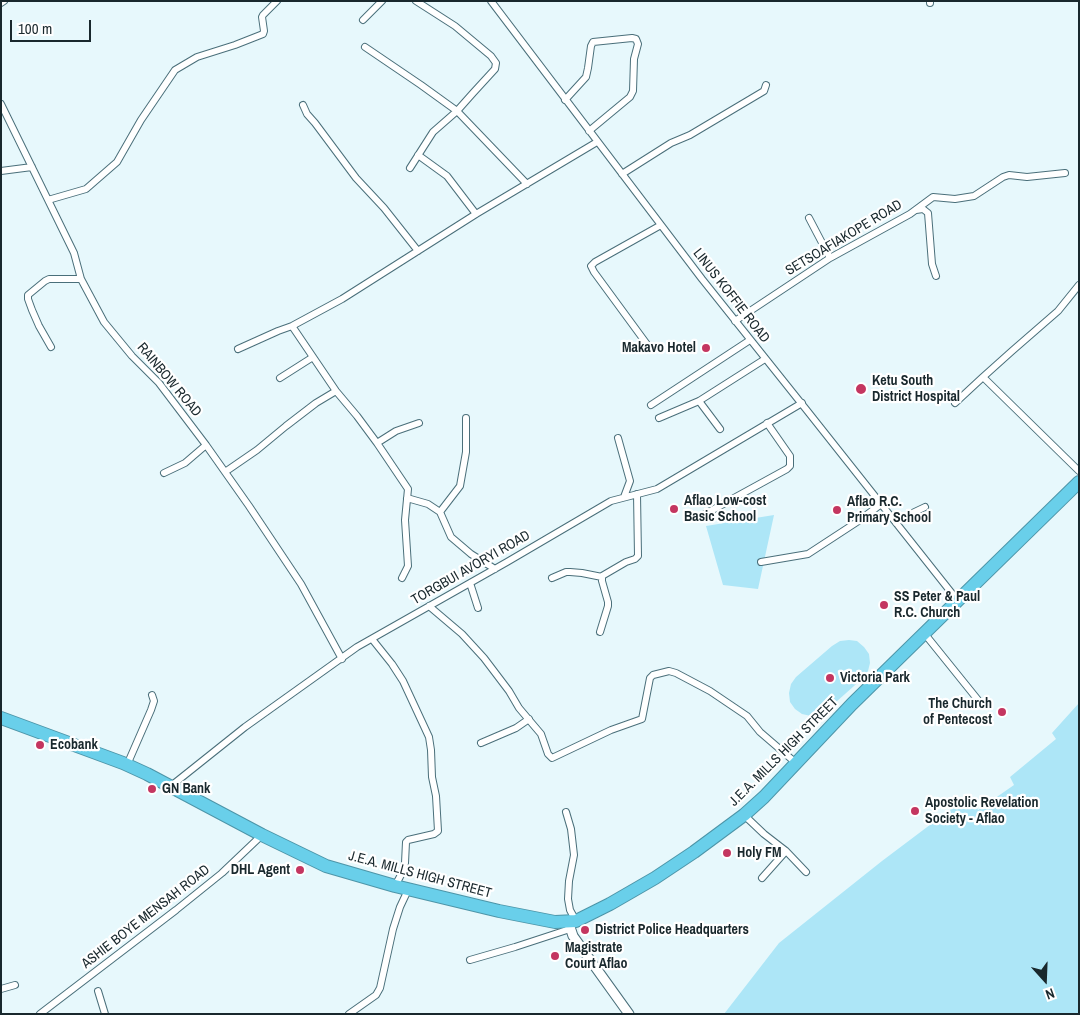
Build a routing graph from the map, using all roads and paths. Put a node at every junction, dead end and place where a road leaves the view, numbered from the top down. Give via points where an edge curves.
1 (277, 1) edge
2 (382, 1) edge
3 (416, 1) edge
4 (491, 1) edge
5 (363, 20) dead end
6 (365, 47) dead end
7 (766, 85) dead end
8 (565, 100) junction
9 (1, 104) edge
10 (303, 105) dead end
11 (457, 112) junction
12 (588, 131) junction
13 (597, 142) junction
14 (418, 155) junction
15 (32, 167) junction
16 (410, 168) dead end
17 (1, 171) edge
18 (1066, 173) dead end
19 (622, 174) junction
20 (527, 184) junction
21 (48, 200) junction
22 (916, 210) junction
23 (476, 214) junction
24 (809, 218) dead end
25 (661, 224) junction
26 (418, 251) junction
27 (830, 258) junction
28 (936, 276) dead end
29 (81, 279) junction
30 (1079, 285) edge
31 (735, 321) junction
32 (292, 326) junction
33 (750, 340) junction
34 (51, 347) dead end
35 (649, 347) dead end
36 (238, 349) dead end
37 (313, 357) junction
38 (765, 359) junction
39 (983, 377) junction
40 (280, 378) dead end
41 (336, 391) junction
42 (699, 401) junction
43 (802, 403) junction
44 (955, 403) dead end
45 (651, 405) dead end
46 (466, 418) dead end
47 (659, 418) dead end
48 (419, 423) dead end
49 (767, 423) junction
50 (720, 429) dead end
51 (618, 438) dead end
52 (376, 443) junction
53 (206, 444) junction
54 (1079, 471) edge
55 (164, 472) dead end
56 (225, 472) junction
57 (1079, 482) edge
58 (637, 494) junction
59 (624, 497) junction
60 (407, 498) junction
61 (881, 504) junction
62 (925, 507) dead end
63 (440, 512) junction
64 (705, 514) dead end
65 (896, 523) junction
66 (761, 562) dead end
67 (495, 569) junction
68 (602, 577) junction
69 (402, 578) dead end
70 (552, 578) dead end
71 (470, 583) junction
72 (958, 601) junction
73 (429, 606) junction
74 (478, 608) dead end
75 (600, 632) dead end
76 (924, 633) junction
77 (372, 639) junction
78 (342, 659) junction
79 (152, 695) dead end
80 (978, 700) dead end
81 (1, 718) edge
82 (529, 719) junction
83 (481, 743) dead end
84 (796, 763) junction
85 (127, 765) junction
86 (171, 786) junction
87 (566, 812) dead end
88 (744, 815) junction
89 (262, 835) junction
90 (786, 851) junction
91 (806, 872) dead end
92 (762, 878) dead end
93 (402, 888) junction
94 (571, 924) junction
95 (470, 960) dead end
96 (16, 985) dead end
97 (1, 989) edge
98 (98, 991) dead end
99 (40, 1014) edge
100 (105, 1014) edge
101 (349, 1014) edge
102 (629, 1014) edge

1 - 21 street via 263,14 263,34 197,56 174,70 117,162 86,189
2 - 5 street
3 - 11 street via 455,26 496,63 495,69
4 - 8 street, LINUS KOFFIE ROAD
6 - 11 street
7 - 19 street via 764,91
8 - 12 street, LINUS KOFFIE ROAD
8 - 12 street via 586,76 593,42 636,39 638,44 630,97
9 - 15 street, RAINBOW ROAD
10 - 26 street via 356,178
11 - 14 street via 433,132
11 - 20 street
12 - 13 street, LINUS KOFFIE ROAD
13 - 19 street, LINUS KOFFIE ROAD
13 - 20 street
14 - 16 street
14 - 23 street via 446,176
15 - 17 street
15 - 21 street, RAINBOW ROAD
18 - 22 street, SETSOAFIAKOPE ROAD via 1027,177 1009,175 974,196 955,200 933,197
19 - 25 street, LINUS KOFFIE ROAD
20 - 23 street
21 - 29 street, RAINBOW ROAD via 74,253
22 - 27 street, SETSOAFIAKOPE ROAD
22 - 28 street via 928,212
23 - 26 street
24 - 27 street
25 - 31 street, LINUS KOFFIE ROAD
25 - 35 street via 591,266
26 - 32 street
27 - 31 street, SETSOAFIAKOPE ROAD
29 - 34 street via 50,279 28,295
29 - 53 street, RAINBOW ROAD via 104,322 159,383
30 - 39 street via 1058,311
31 - 33 street, LINUS KOFFIE ROAD
32 - 36 street
32 - 37 street
33 - 38 street, LINUS KOFFIE ROAD
33 - 45 street
37 - 40 street
37 - 41 street
38 - 42 street
38 - 43 street, LINUS KOFFIE ROAD
39 - 44 street
39 - 54 street
41 - 52 street
41 - 56 street
42 - 47 street
42 - 50 street
43 - 49 street, TORGBUI AVORYI ROAD
43 - 61 street, LINUS KOFFIE ROAD
46 - 63 street via 466,452 460,486
48 - 52 street
49 - 58 street, TORGBUI AVORYI ROAD via 657,488
49 - 64 street via 790,456 790,466
51 - 59 street via 630,481
52 - 60 street via 408,489
53 - 55 street via 185,463
53 - 56 street, RAINBOW ROAD
56 - 78 street, RAINBOW ROAD via 301,584
57 - 72 highway, J.E.A. MILLS HIGH STREET
58 - 59 street, TORGBUI AVORYI ROAD
58 - 68 street via 638,556
59 - 67 street, TORGBUI AVORYI ROAD
60 - 63 street via 428,504
60 - 69 street via 408,566
61 - 65 street, LINUS KOFFIE ROAD
61 - 66 street via 808,554
62 - 65 street
63 - 67 street via 451,537
65 - 72 street, LINUS KOFFIE ROAD
67 - 71 street, TORGBUI AVORYI ROAD
68 - 70 street via 566,572
68 - 75 street via 608,606
71 - 73 street, TORGBUI AVORYI ROAD
71 - 74 street
72 - 76 highway, J.E.A. MILLS HIGH STREET
73 - 77 street, TORGBUI AVORYI ROAD
73 - 82 street via 484,658
76 - 80 street
76 - 84 highway, J.E.A. MILLS HIGH STREET
77 - 78 street, TORGBUI AVORYI ROAD
77 - 93 street via 403,681 429,737 431,750 438,831 406,842
78 - 86 street, TORGBUI AVORYI ROAD via 245,727
79 - 85 street via 151,710
81 - 85 highway, J.E.A. MILLS HIGH STREET
82 - 83 street
82 - 84 street via 541,734 552,758 642,718 650,678 669,670 710,691 747,716 760,732
84 - 88 highway, J.E.A. MILLS HIGH STREET
85 - 86 highway, J.E.A. MILLS HIGH STREET
86 - 89 highway, J.E.A. MILLS HIGH STREET
87 - 94 street via 574,855 568,899
88 - 90 street
88 - 94 highway, J.E.A. MILLS HIGH STREET via 655,878
89 - 93 highway, J.E.A. MILLS HIGH STREET via 317,863
89 - 99 street, ASHIE BOYE MENSAH ROAD via 222,874
90 - 91 street
90 - 92 street
93 - 94 highway, J.E.A. MILLS HIGH STREET
93 - 101 street via 380,988 376,995
94 - 95 street via 516,948
94 - 102 street via 573,936
96 - 97 street
98 - 100 street

